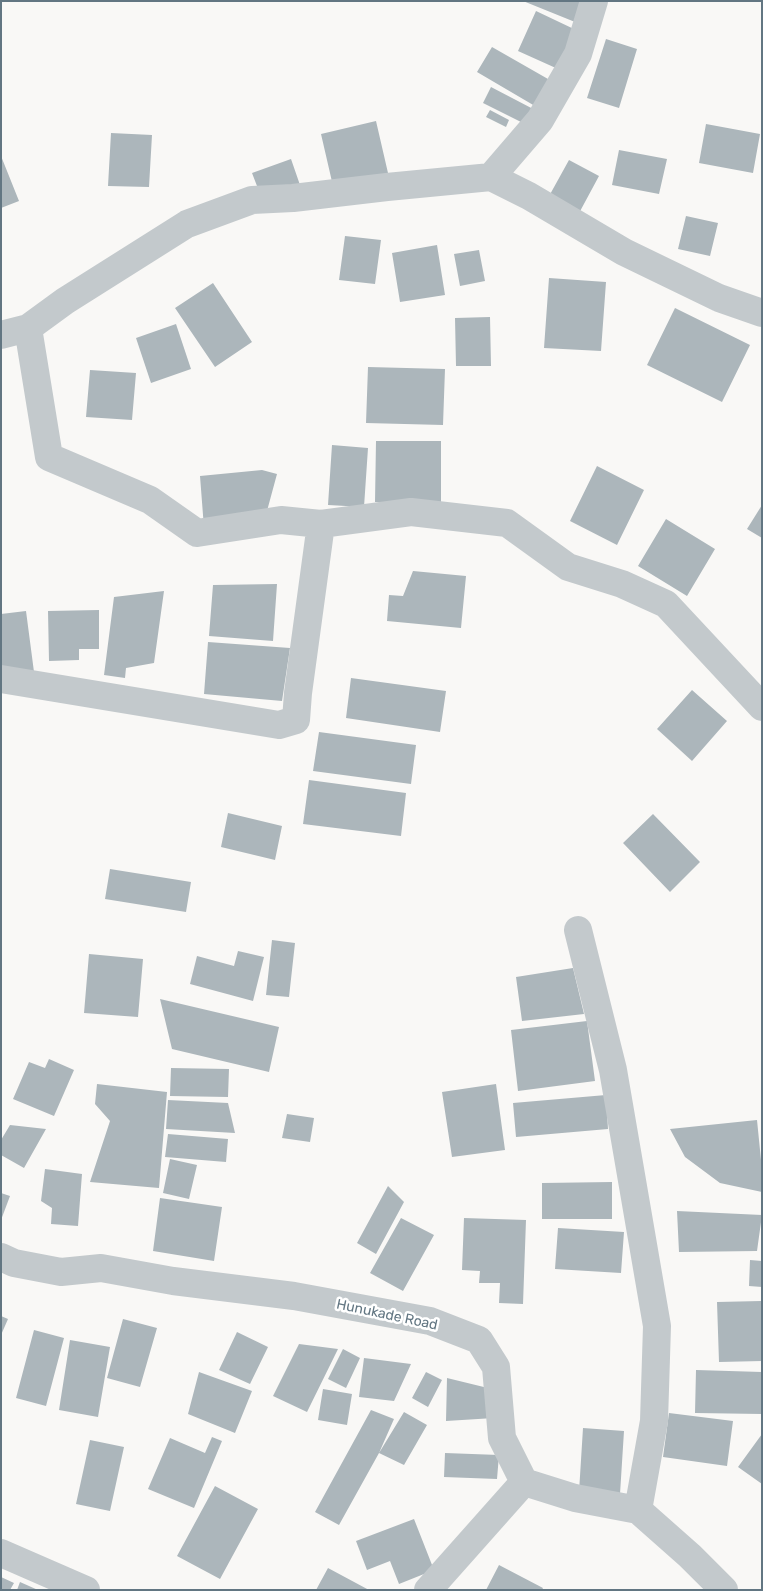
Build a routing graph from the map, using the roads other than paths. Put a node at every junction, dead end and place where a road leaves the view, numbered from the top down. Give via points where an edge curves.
1 (594, 1) edge
2 (491, 177) junction
3 (762, 313) edge
4 (28, 328) junction
5 (1, 335) edge
6 (320, 524) junction
7 (1, 679) edge
8 (762, 707) edge
9 (578, 930) dead end
10 (1, 1257) edge
11 (524, 1482) junction
12 (638, 1510) junction
13 (1, 1552) edge
14 (86, 1590) edge
15 (428, 1590) edge
16 (724, 1590) edge

1 - 2 street via 578,54 540,120
2 - 3 street via 624,252 719,298
2 - 4 street via 252,200 187,224
4 - 5 street
4 - 6 street via 49,457 150,500 198,533 281,520
6 - 7 street via 296,720 279,725
6 - 8 street via 411,512 507,523 568,567 622,584 666,604
9 - 12 street via 613,1070 657,1326 654,1421
10 - 11 street, Hunukade Road via 14,1263 61,1272 101,1268 172,1281 294,1296 430,1321 479,1340 496,1367 502,1438
11 - 12 street via 575,1498
11 - 15 street
12 - 16 street
13 - 14 street

